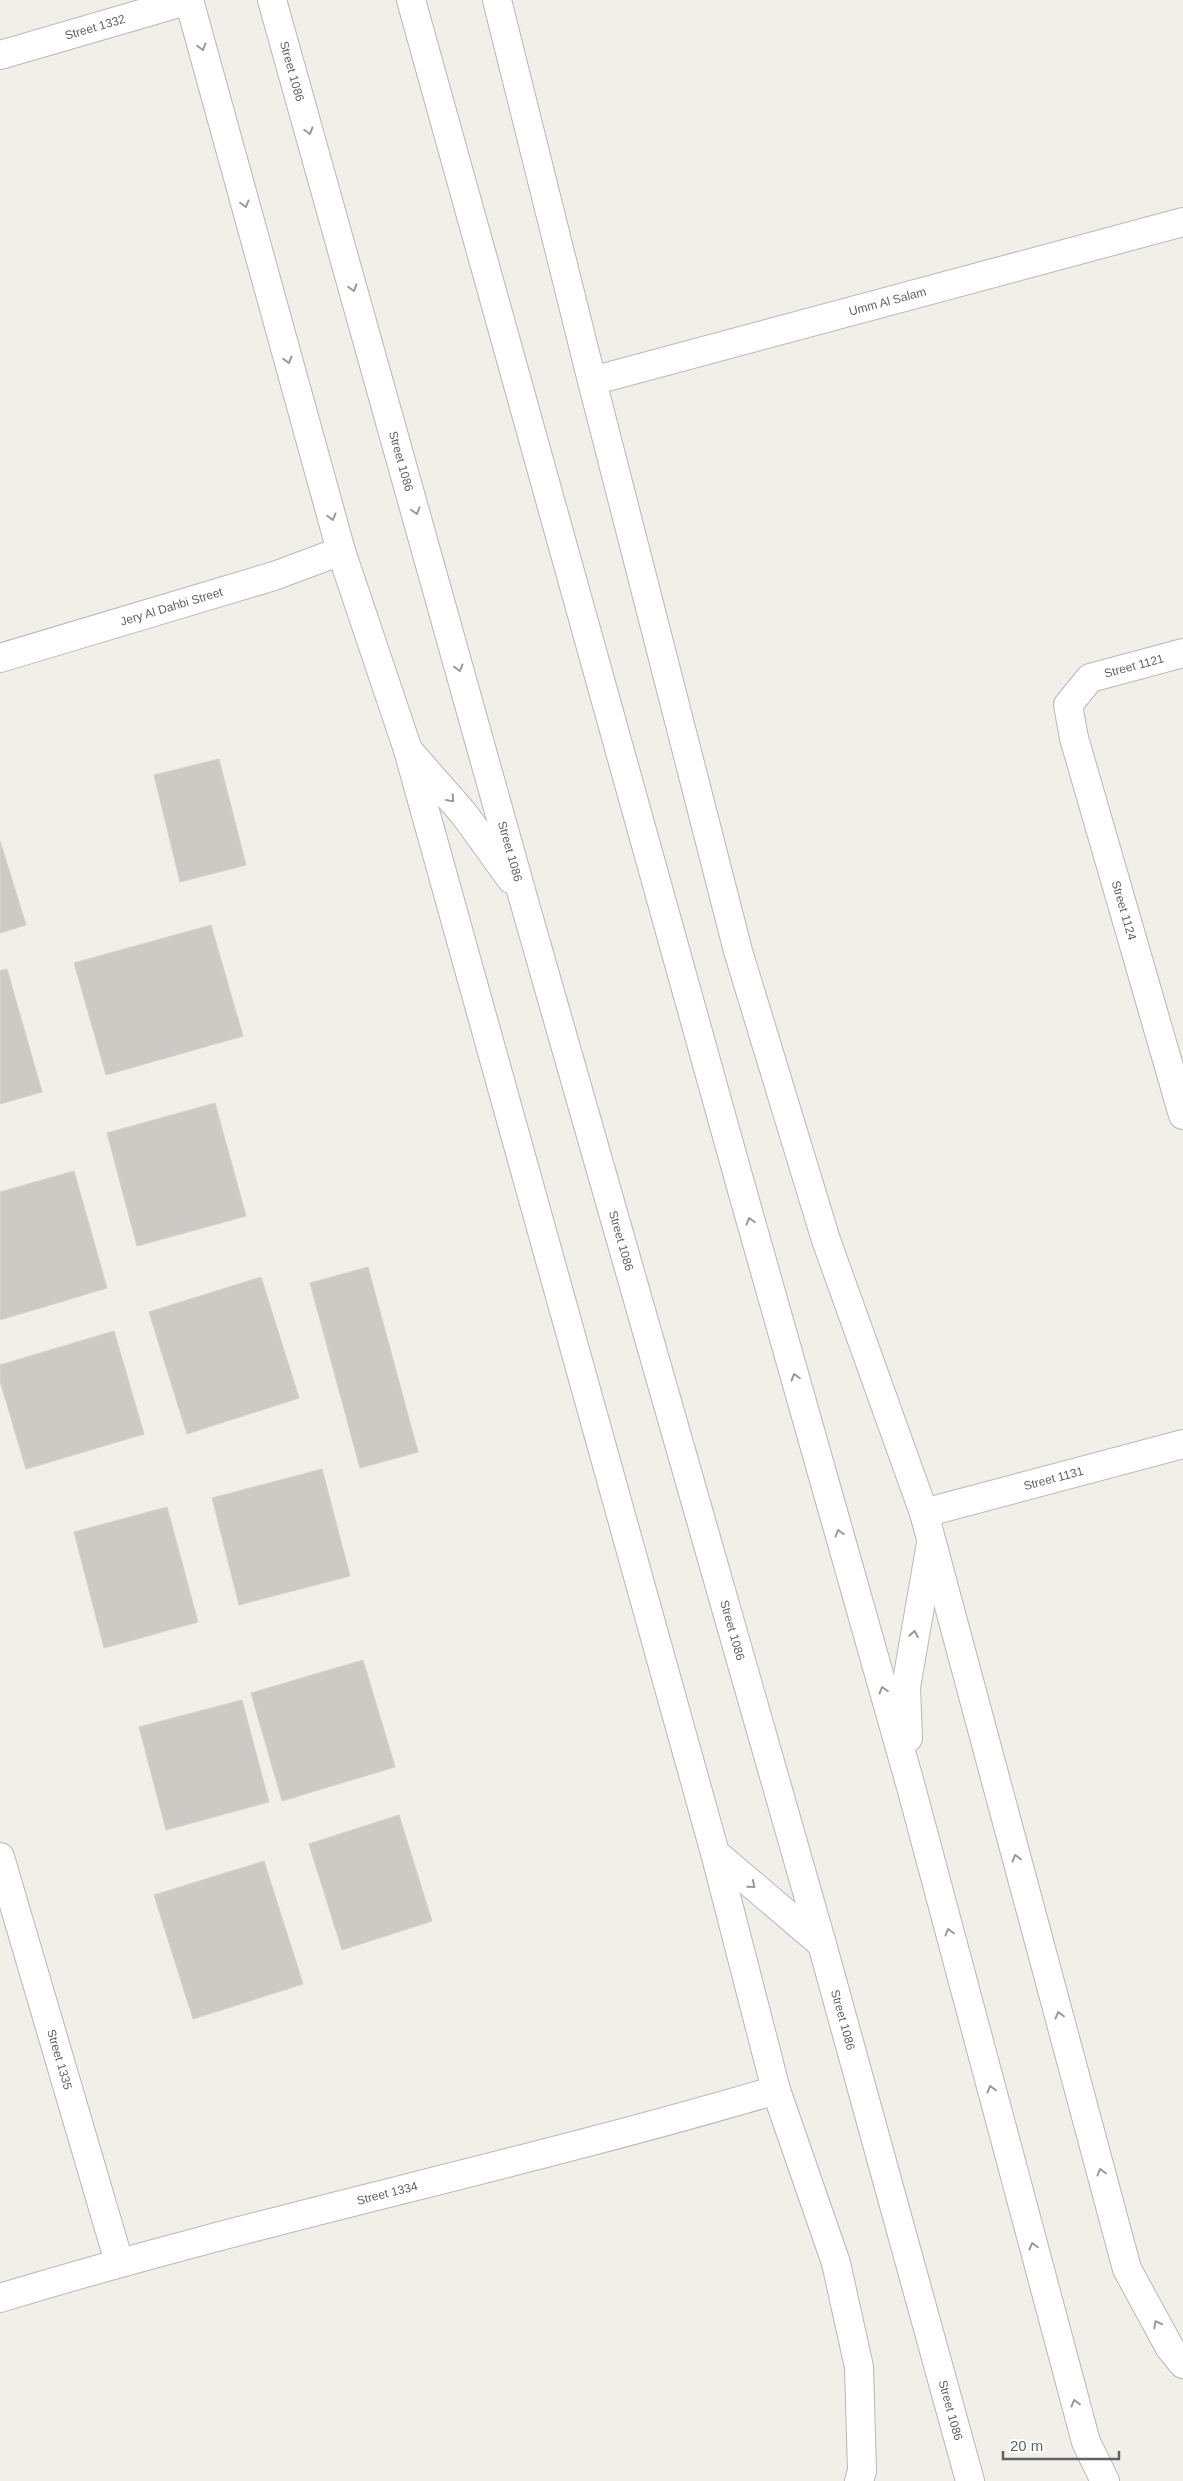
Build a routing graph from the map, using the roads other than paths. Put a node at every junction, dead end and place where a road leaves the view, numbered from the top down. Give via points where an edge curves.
1 (189, 0) edge
2 (272, 0) edge
3 (411, 0) edge
4 (497, 0) edge
5 (0, 55) edge
6 (1183, 222) edge
7 (592, 381) junction
8 (341, 551) junction
9 (1183, 653) edge
10 (0, 658) edge
11 (1068, 705) joint
12 (408, 750) junction
13 (522, 894) junction
14 (1174, 1051) edge
15 (1183, 1115) edge
16 (1183, 1444) edge
17 (924, 1513) junction
18 (932, 1543) junction
19 (911, 1787) junction
20 (715, 1853) junction
21 (0, 1857) edge
22 (822, 1944) junction
23 (776, 2090) junction
24 (119, 2262) junction
25 (0, 2298) edge
26 (1183, 2364) edge
27 (859, 2481) edge
28 (970, 2481) edge
29 (1105, 2481) edge

1 - 5 street, Street 1332
1 -> 8 street
2 -> 13 street, Street 1086
19 -> 3 street via 734,1164
4 - 7 street
6 - 7 street, Umm Al Salam
7 - 17 street via 738,951 826,1240
8 - 10 street, Jery Al Dahbi Street via 274,576
8 - 12 street
9 - 11 street, Street 1121 via 1090,678
11 - 14 street, Street 1124 via 1074,738
12 -> 13 street via 464,814
12 - 20 street
13 - 22 street, Street 1086
14 - 15 street, Street 1124
16 - 17 street, Street 1131
17 - 18 street
19 -> 18 street via 906,1687
26 -> 18 street via 1170,2348 1127,2269
29 -> 19 street via 1086,2442
20 -> 22 street
20 - 23 street
21 - 24 street, Street 1335
22 - 28 street, Street 1086
23 - 24 street, Street 1334 via 670,2121
23 - 27 street via 836,2263 859,2367 862,2471
24 - 25 street, Street 1334

